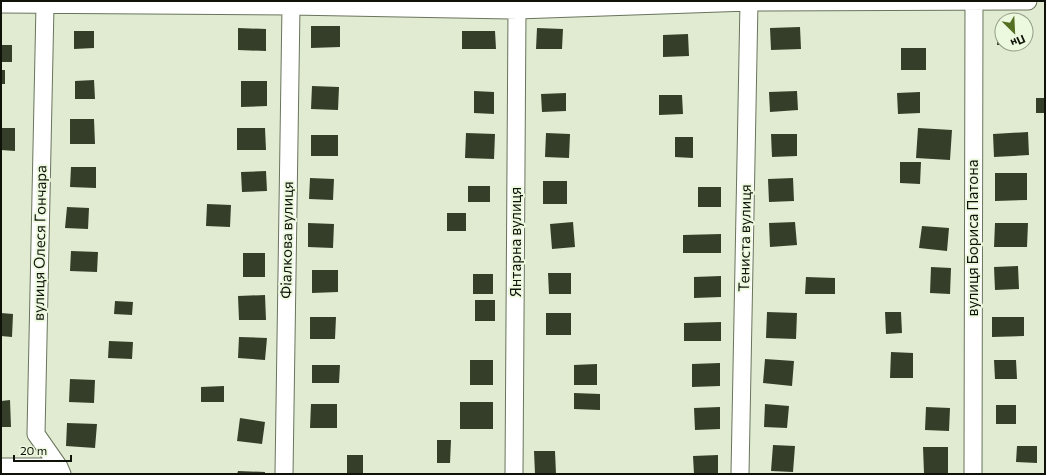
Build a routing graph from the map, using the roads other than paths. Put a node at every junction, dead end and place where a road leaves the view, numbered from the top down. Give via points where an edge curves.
1 (1028, 1) edge
2 (749, 2) junction
3 (974, 2) edge
4 (1, 4) edge
5 (46, 5) junction
6 (290, 6) junction
7 (517, 10) junction
8 (1, 467) edge
9 (61, 471) edge
10 (284, 474) edge
11 (514, 474) edge
12 (740, 474) edge
13 (973, 474) edge

1 - 3 street
2 - 3 street
2 - 7 street
2 - 12 street, Тениста вулиця
3 - 13 street, вулиця Бориса Патона
4 - 5 street
5 - 6 street
5 - 9 street, вулиця Олеся Гончара via 36,434
6 - 7 street
6 - 10 street, Фіалкова вулиця
7 - 11 street, Янтарна вулиця
8 - 9 street

